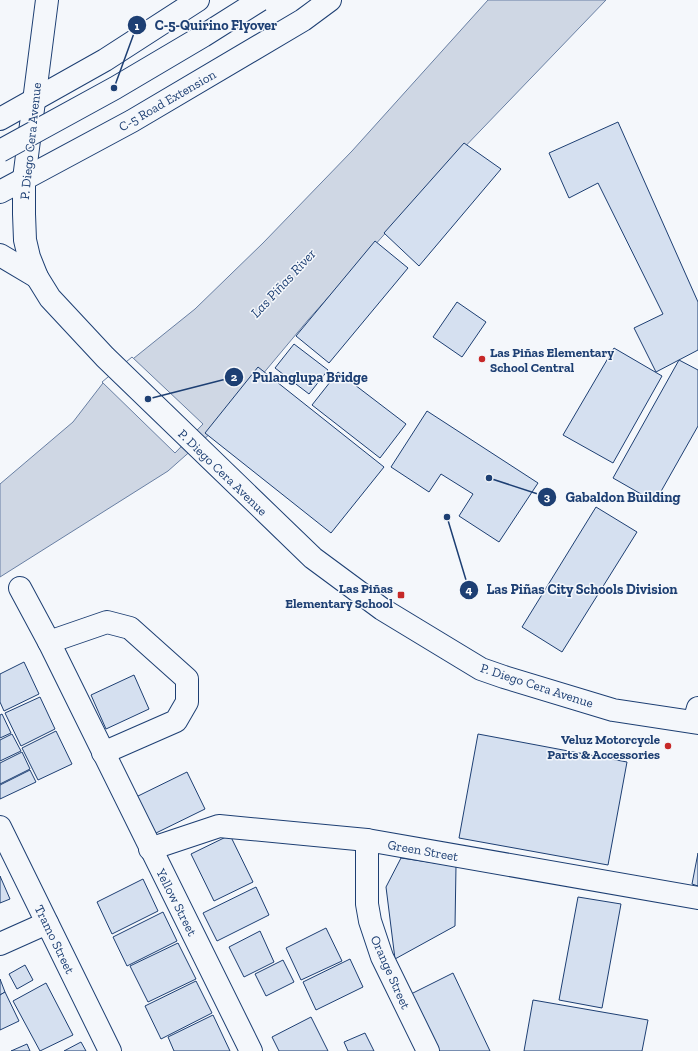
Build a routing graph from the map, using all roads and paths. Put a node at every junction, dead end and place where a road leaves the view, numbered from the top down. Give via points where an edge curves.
1 (47, 0) edge
2 (198, 0) edge
3 (260, 0) edge
4 (330, 0) edge
5 (34, 100) junction
6 (0, 119) edge
7 (0, 151) edge
8 (24, 179) junction
9 (0, 192) edge
10 (0, 255) edge
11 (37, 277) junction
12 (20, 588) dead end
13 (49, 642) junction
14 (697, 718) edge
15 (103, 753) junction
16 (0, 827) edge
17 (367, 840) junction
18 (150, 849) junction
19 (698, 898) edge
20 (47, 923) junction
21 (0, 944) edge
22 (110, 1051) edge
23 (251, 1051) edge
24 (428, 1051) edge

1 - 5 main road, P. Diego Cera Avenue
2 - 5 main road via 105,60
3 - 7 main road, bridge via 115,88
4 - 8 main road, C-5 Road Extension via 303,20 132,121
5 - 6 main road
5 - 8 main road, P. Diego Cera Avenue
8 - 9 main road, C-5 Road Extension
8 - 11 main road, P. Diego Cera Avenue via 25,240
10 - 11 main road
11 - 14 main road, P. Diego Cera Avenue via 50,298 200,450 313,558 382,609 481,669 504,677 613,710
12 - 13 main road, Yellow Street
13 - 15 main road, Yellow Street
13 - 15 main road via 107,622 130,628 188,679 187,702 176,721
15 - 18 main road, Yellow Street
16 - 20 main road, Tramo Street
17 - 18 main road, Green Street via 219,826
17 - 19 main road, Green Street
17 - 24 main road, Orange Street via 367,904 370,922 382,957
18 - 23 main road, Yellow Street
20 - 21 main road
20 - 22 main road, Tramo Street

